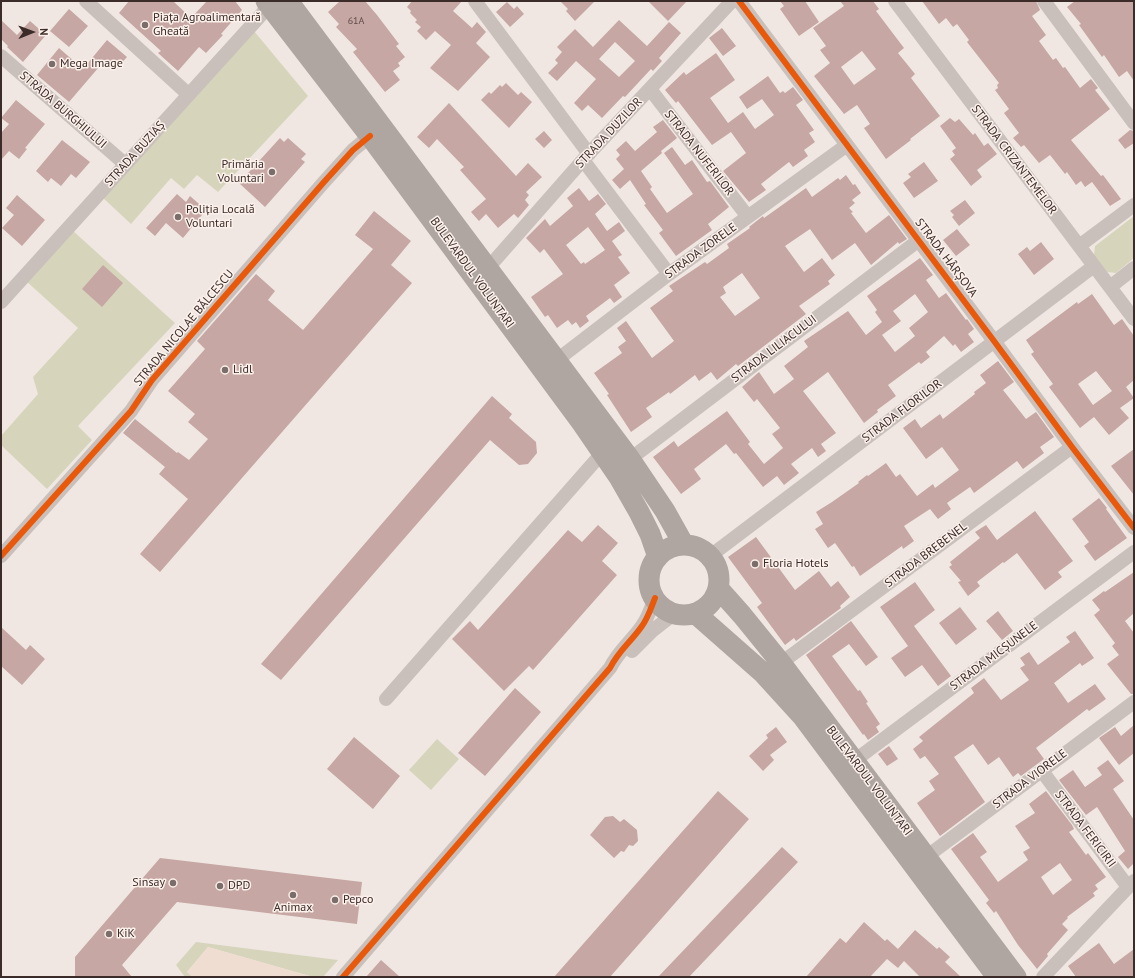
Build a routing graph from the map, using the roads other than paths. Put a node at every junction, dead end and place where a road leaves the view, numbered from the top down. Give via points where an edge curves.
1 (86, 1) edge
2 (475, 1) edge
3 (895, 1) edge
4 (1044, 1) edge
5 (275, 2) edge
6 (731, 2) edge
7 (1, 56) edge
8 (650, 89) junction
9 (188, 94) junction
10 (1134, 123) edge
11 (370, 136) junction
12 (847, 145) junction
13 (586, 157) junction
14 (125, 164) junction
15 (1134, 205) edge
16 (748, 217) junction
17 (919, 240) junction
18 (1079, 246) junction
19 (1094, 266) junction
20 (488, 268) junction
21 (1134, 268) edge
22 (669, 274) junction
23 (1110, 287) junction
24 (1, 302) edge
25 (1134, 319) edge
26 (994, 341) junction
27 (557, 361) junction
28 (1072, 447) junction
29 (603, 452) junction
30 (630, 459) junction
31 (1134, 528) edge
32 (684, 545) junction
33 (1134, 552) edge
34 (1, 556) edge
35 (710, 556) junction
36 (658, 557) junction
37 (718, 588) junction
38 (655, 598) junction
39 (685, 613) junction
40 (781, 663) junction
41 (610, 668) junction
42 (386, 699) dead end
43 (1134, 702) edge
44 (854, 761) junction
45 (1042, 771) junction
46 (926, 857) junction
47 (1131, 884) edge
48 (343, 977) edge
49 (997, 977) edge
50 (1016, 977) edge
51 (1043, 977) edge

1 - 9 street
2 - 13 street
3 - 18 street, STRADA CRIZANTEMELOR
4 - 10 street
5 - 9 street, STRADA BUZIAȘ
5 - 11 highway, BULEVARDUL VOLUNTARI
5 - 20 highway, BULEVARDUL VOLUNTARI
6 - 8 street, STRADA DUZILOR
6 - 12 street, STRADA HÂRȘOVA
7 - 14 street, STRADA BURGHIULUI
8 - 13 street, STRADA DUZILOR
8 - 16 street, STRADA NUFERILOR
9 - 14 street, STRADA BUZIAȘ
11 - 29 highway, BULEVARDUL VOLUNTARI
11 - 34 street, STRADA NICOLAE BĂLCESCU via 353,150 318,188 152,380 131,411
12 - 16 street, STRADA ZORELE
12 - 17 street, STRADA HÂRȘOVA
13 - 20 street, STRADA DUZILOR
13 - 22 street
14 - 24 street, STRADA BUZIAȘ
15 - 18 street
16 - 22 street, STRADA ZORELE
17 - 26 street, STRADA HÂRȘOVA
17 - 30 street, STRADA LILIACULUI
18 - 19 street, STRADA CRIZANTEMELOR
19 - 23 street, STRADA CRIZANTEMELOR
19 - 26 street, STRADA FLORILOR
20 - 27 highway, BULEVARDUL VOLUNTARI
21 - 23 street
22 - 27 street, STRADA ZORELE
23 - 25 street, STRADA CRIZANTEMELOR
26 - 28 street, STRADA HÂRȘOVA
26 - 35 street, STRADA FLORILOR
27 - 30 highway, BULEVARDUL VOLUNTARI
28 - 31 street, STRADA HÂRȘOVA
28 - 40 street, STRADA BREBENEL
29 - 36 highway, BULEVARDUL VOLUNTARI via 639,512
29 - 42 street
30 - 32 highway, BULEVARDUL VOLUNTARI
32 - 35 highway via 698,548
32 - 36 highway via 665,550
33 - 44 street, STRADA MICȘUNELE
35 - 37 highway via 719,577
36 - 38 highway via 652,566 650,577 650,588
37 - 39 highway via 710,603 703,609
37 - 40 highway, BULEVARDUL VOLUNTARI
38 - 39 highway, BULEVARDUL VOLUNTARI via 667,610
38 - 41 street via 642,627 616,656
39 - 41 street via 652,631 623,662
39 - 49 highway, BULEVARDUL VOLUNTARI via 762,672 803,717
40 - 44 highway, BULEVARDUL VOLUNTARI
41 - 48 street
43 - 45 street, STRADA VIORELE
44 - 46 highway, BULEVARDUL VOLUNTARI
45 - 46 street, STRADA VIORELE
45 - 47 street, STRADA FERICIRII
46 - 50 highway, BULEVARDUL VOLUNTARI
47 - 51 street

